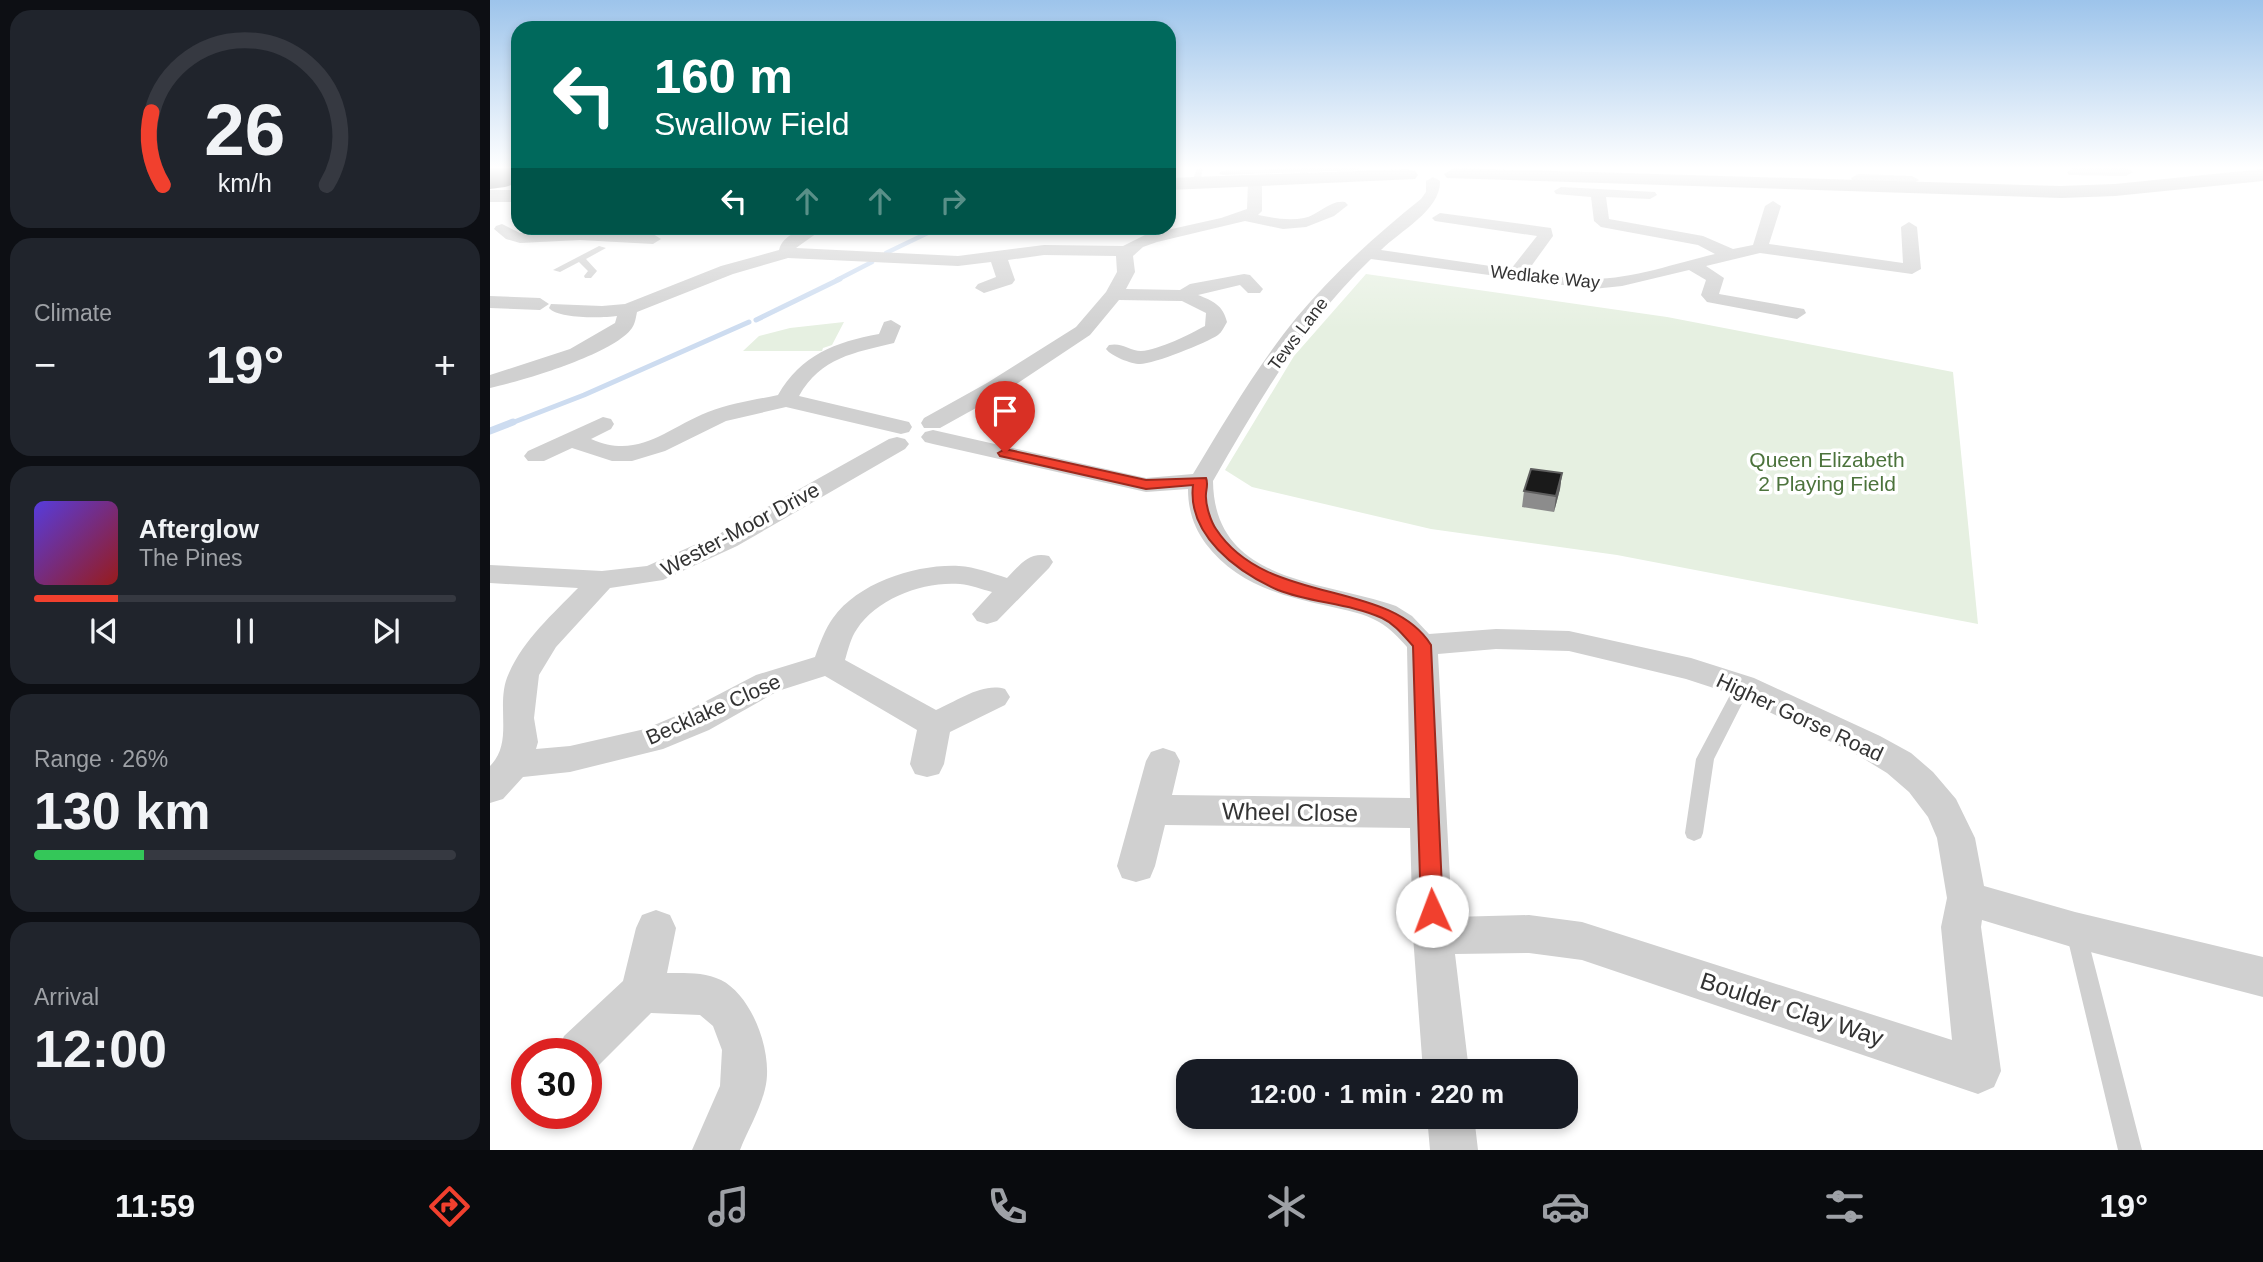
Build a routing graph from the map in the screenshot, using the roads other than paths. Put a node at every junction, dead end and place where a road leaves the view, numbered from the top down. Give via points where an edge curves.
1 (1215, 222) edge
2 (1260, 222) edge
3 (1310, 222) edge
4 (1404, 222) edge
5 (1470, 222) edge
6 (1603, 222) edge
7 (1768, 222) edge
8 (1909, 227) dead end
9 (503, 229) edge
10 (1176, 229) edge
11 (804, 235) edge
12 (1160, 235) edge
13 (625, 237) junction
14 (653, 239) dead end
15 (602, 248) joint
16 (1760, 248) junction
17 (1127, 251) junction
18 (787, 253) junction
19 (1367, 253) junction
20 (1731, 255) junction
21 (998, 256) junction
22 (581, 259) junction
23 (1692, 265) junction
24 (557, 270) dead end
25 (1516, 275) junction
26 (588, 276) dead end
27 (1250, 280) dead end
28 (985, 288) dead end
29 (1114, 295) junction
30 (1184, 296) junction
31 (490, 302) edge
32 (628, 309) junction
33 (1797, 313) dead end
34 (894, 337) dead end
35 (1115, 349) dead end
36 (490, 382) edge
37 (786, 400) junction
38 (603, 424) dead end
39 (932, 430) junction
40 (899, 435) junction
41 (572, 439) junction
42 (536, 456) dead end
43 (1201, 496) junction
44 (1039, 562) dead end
45 (490, 574) edge
46 (602, 580) junction
47 (1012, 589) junction
48 (987, 614) dead end
49 (1422, 645) junction
50 (828, 664) junction
51 (1743, 687) junction
52 (994, 697) dead end
53 (935, 725) junction
54 (1163, 761) dead end
55 (514, 764) junction
56 (927, 764) dead end
57 (490, 789) edge
58 (1150, 810) junction
59 (1429, 813) junction
60 (1694, 833) dead end
61 (1136, 866) dead end
62 (1966, 898) junction
63 (656, 928) dead end
64 (2075, 930) junction
65 (1433, 936) junction
66 (2263, 977) edge
67 (642, 992) junction
68 (594, 1038) edge
69 (1445, 1059) edge
70 (1452, 1129) edge
71 (716, 1150) edge
72 (1454, 1150) edge
73 (2130, 1150) edge

1 - 10 street
2 - 3 street via 1284,231
4 - 19 street, Tews Lane
5 - 25 street via 1545,231
6 - 20 street via 1703,241
7 - 16 street
8 - 16 street via 1912,269
9 - 13 street via 520,238
11 - 18 street via 788,245
12 - 17 street
13 - 14 street
13 - 15 street
15 - 22 lane
16 - 20 street, Wedlake Way
17 - 21 street via 1044,250
17 - 29 street via 1123,258 1126,272
18 - 21 street via 958,261
18 - 32 street via 727,270
19 - 25 street, Wedlake Way
19 - 43 street, Tews Lane via 1295,332
20 - 23 street, Wedlake Way
21 - 28 street via 1012,280
22 - 24 lane
22 - 26 lane via 592,267
23 - 25 street, Wedlake Way via 1607,283
23 - 33 street via 1715,278 1713,298
27 - 30 street via 1195,288
29 - 30 street
29 - 39 street via 1083,331
30 - 35 street via 1215,312 1213,330 1142,368
31 - 32 street via 602,312
32 - 36 street via 624,326 596,343
34 - 37 street via 852,346 817,361 802,372
37 - 40 street
37 - 41 street via 717,416 643,451 619,455
38 - 41 street
39 - 40 street via 914,444
39 - 43 street
40 - 46 street, Wester-Moor Drive via 689,560 653,574
41 - 42 street
43 - 49 street via 1208,529 1220,545 1257,573 1284,586 1388,614
44 - 47 street
45 - 46 street, Wester-Moor Drive
46 - 55 street via 545,640 523,675 517,718 521,742
47 - 48 street
47 - 50 street via 960,575 924,577 892,589 868,601 844,624
49 - 51 street, Higher Gorse Road via 1508,639 1569,641 1691,669
49 - 59 street
50 - 53 street
50 - 55 street, Becklake Close via 767,683 651,740 570,759
51 - 60 lane via 1705,759
51 - 62 street, Higher Gorse Road via 1868,745 1921,782 1943,809 1956,838
52 - 53 street
53 - 56 street
54 - 58 street
55 - 57 street
58 - 59 street, Wheel Close
58 - 61 street
59 - 65 street
62 - 64 street
62 - 65 street, Boulder Clay Way via 1961,927 1978,1071 1581,941 1529,934
63 - 67 street
64 - 66 street
64 - 73 lane
65 - 69 street
67 - 68 street
67 - 71 street via 708,995 729,1012 744,1050 743,1088
70 - 72 street

